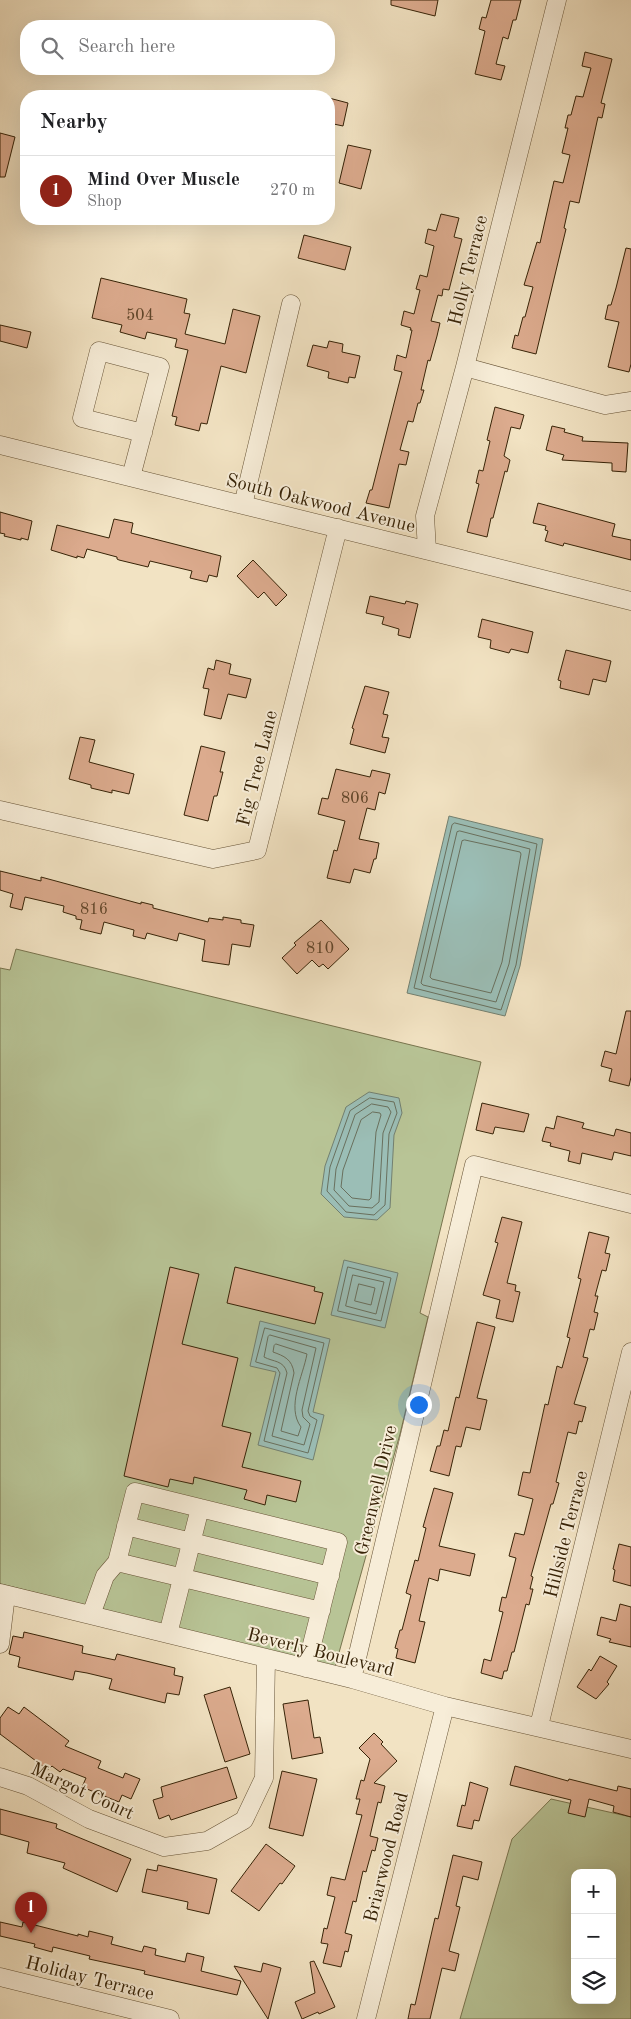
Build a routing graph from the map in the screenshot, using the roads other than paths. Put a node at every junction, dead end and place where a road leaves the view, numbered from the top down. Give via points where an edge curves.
1 (557, 0) edge
2 (291, 304) dead end
3 (465, 367) junction
4 (631, 400) edge
5 (143, 433) junction
6 (0, 445) edge
7 (131, 477) junction
8 (242, 504) junction
9 (338, 528) junction
10 (428, 550) junction
11 (631, 601) edge
12 (0, 810) edge
13 (631, 1204) edge
14 (631, 1352) edge
15 (626, 1394) edge
16 (200, 1508) junction
17 (126, 1526) junction
18 (192, 1543) junction
19 (117, 1562) junction
20 (330, 1576) junction
21 (183, 1578) junction
22 (3, 1594) edge
23 (321, 1611) junction
24 (91, 1615) junction
25 (168, 1634) junction
26 (0, 1644) edge
27 (266, 1658) junction
28 (306, 1668) junction
29 (352, 1679) junction
30 (445, 1706) junction
31 (539, 1726) junction
32 (631, 1749) edge
33 (0, 1777) edge
34 (0, 1977) edge
35 (170, 2019) edge
36 (366, 2019) edge

1 - 3 street, Holly Terrace
2 - 8 street
3 - 4 street via 604,405
3 - 10 street, Holly Terrace via 425,516
5 - 5 street via 160,367 99,351 82,418
5 - 7 street
6 - 7 street, South Oakwood Avenue
7 - 8 street, South Oakwood Avenue
8 - 9 street, South Oakwood Avenue
9 - 10 street, South Oakwood Avenue
9 - 12 street, Fig Tree Lane via 257,850 213,860
10 - 11 street, South Oakwood Avenue
13 - 29 street, Greenwell Drive via 474,1165
14 - 15 street, Hillside Terrace
15 - 31 street, Hillside Terrace
16 - 17 street via 135,1492
16 - 18 street
16 - 20 street via 338,1542
17 - 18 street
17 - 19 street
18 - 20 street
18 - 21 street
19 - 21 street
19 - 24 street via 105,1576
20 - 23 street
21 - 23 street
21 - 25 street
22 - 24 street, Beverly Boulevard
22 - 26 street
23 - 28 street
24 - 25 street, Beverly Boulevard
25 - 27 street, Beverly Boulevard
27 - 28 street, Beverly Boulevard
27 - 33 street, Margot Court via 264,1778 244,1820 207,1842 164,1847 88,1819 28,1786
28 - 29 street, Beverly Boulevard
29 - 30 street, Beverly Boulevard
30 - 31 street, Beverly Boulevard
30 - 36 street, Briarwood Road
31 - 32 street, Beverly Boulevard
34 - 35 street, Holiday Terrace

